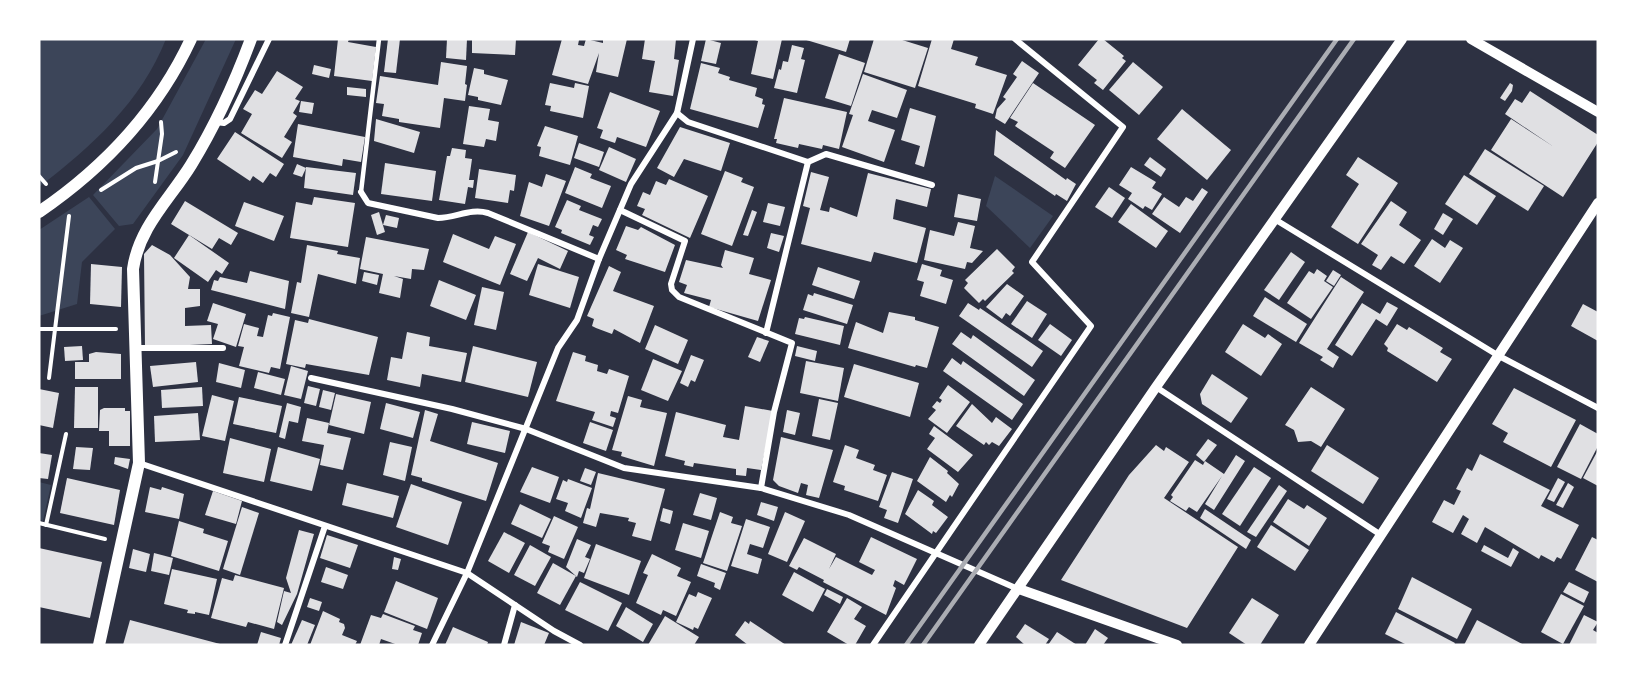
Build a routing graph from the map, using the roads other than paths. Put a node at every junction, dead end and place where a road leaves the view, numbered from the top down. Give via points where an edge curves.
1 (191, 39) edge
2 (250, 39) edge
3 (269, 39) edge
4 (379, 39) edge
5 (693, 39) edge
6 (1015, 39) edge
7 (1402, 39) edge
8 (1471, 39) edge
9 (1598, 112) edge
10 (677, 113) junction
11 (215, 122) junction
12 (808, 162) junction
13 (932, 184) dead end
14 (360, 192) joint
15 (1598, 204) edge
16 (621, 210) junction
17 (39, 212) edge
18 (1276, 220) junction
19 (598, 259) junction
20 (766, 333) junction
21 (135, 348) junction
22 (223, 348) dead end
23 (1499, 356) junction
24 (311, 378) dead end
25 (1156, 387) junction
26 (1598, 408) edge
27 (526, 429) junction
28 (139, 462) junction
29 (760, 488) junction
30 (326, 526) junction
31 (1381, 535) junction
32 (933, 554) junction
33 (467, 573) junction
34 (1019, 590) junction
35 (515, 605) junction
36 (99, 645) edge
37 (285, 645) edge
38 (432, 645) edge
39 (504, 645) edge
40 (580, 645) edge
41 (873, 645) edge
42 (979, 645) edge
43 (1177, 645) edge
44 (1309, 645) edge

1 - 17 main road via 154,104 131,134
2 - 11 main road
3 - 11 street via 230,119
4 - 14 lane
5 - 10 street
6 - 32 street via 1123,127 1032,262 1090,326
7 - 18 street
8 - 9 street
10 - 12 street via 688,122
10 - 16 street via 631,184
11 - 21 main road via 135,251
12 - 13 street via 826,154
12 - 20 street
14 - 19 street via 368,203 438,218 475,210 488,213
15 - 23 street
16 - 19 street
16 - 20 street via 685,241 671,284 679,297
18 - 23 street
18 - 25 street
19 - 27 street via 577,320 558,348
20 - 29 street via 792,343
21 - 22 street
21 - 28 main road
23 - 26 street
23 - 31 street
24 - 27 street
25 - 31 street
25 - 34 street
27 - 29 street via 624,468
27 - 33 street
28 - 30 street
28 - 36 main road
29 - 32 street via 849,515
30 - 33 street
30 - 37 street
31 - 44 street
32 - 34 street
32 - 41 street
33 - 35 street
33 - 38 street
34 - 42 street
34 - 43 street
35 - 39 street
35 - 40 street

